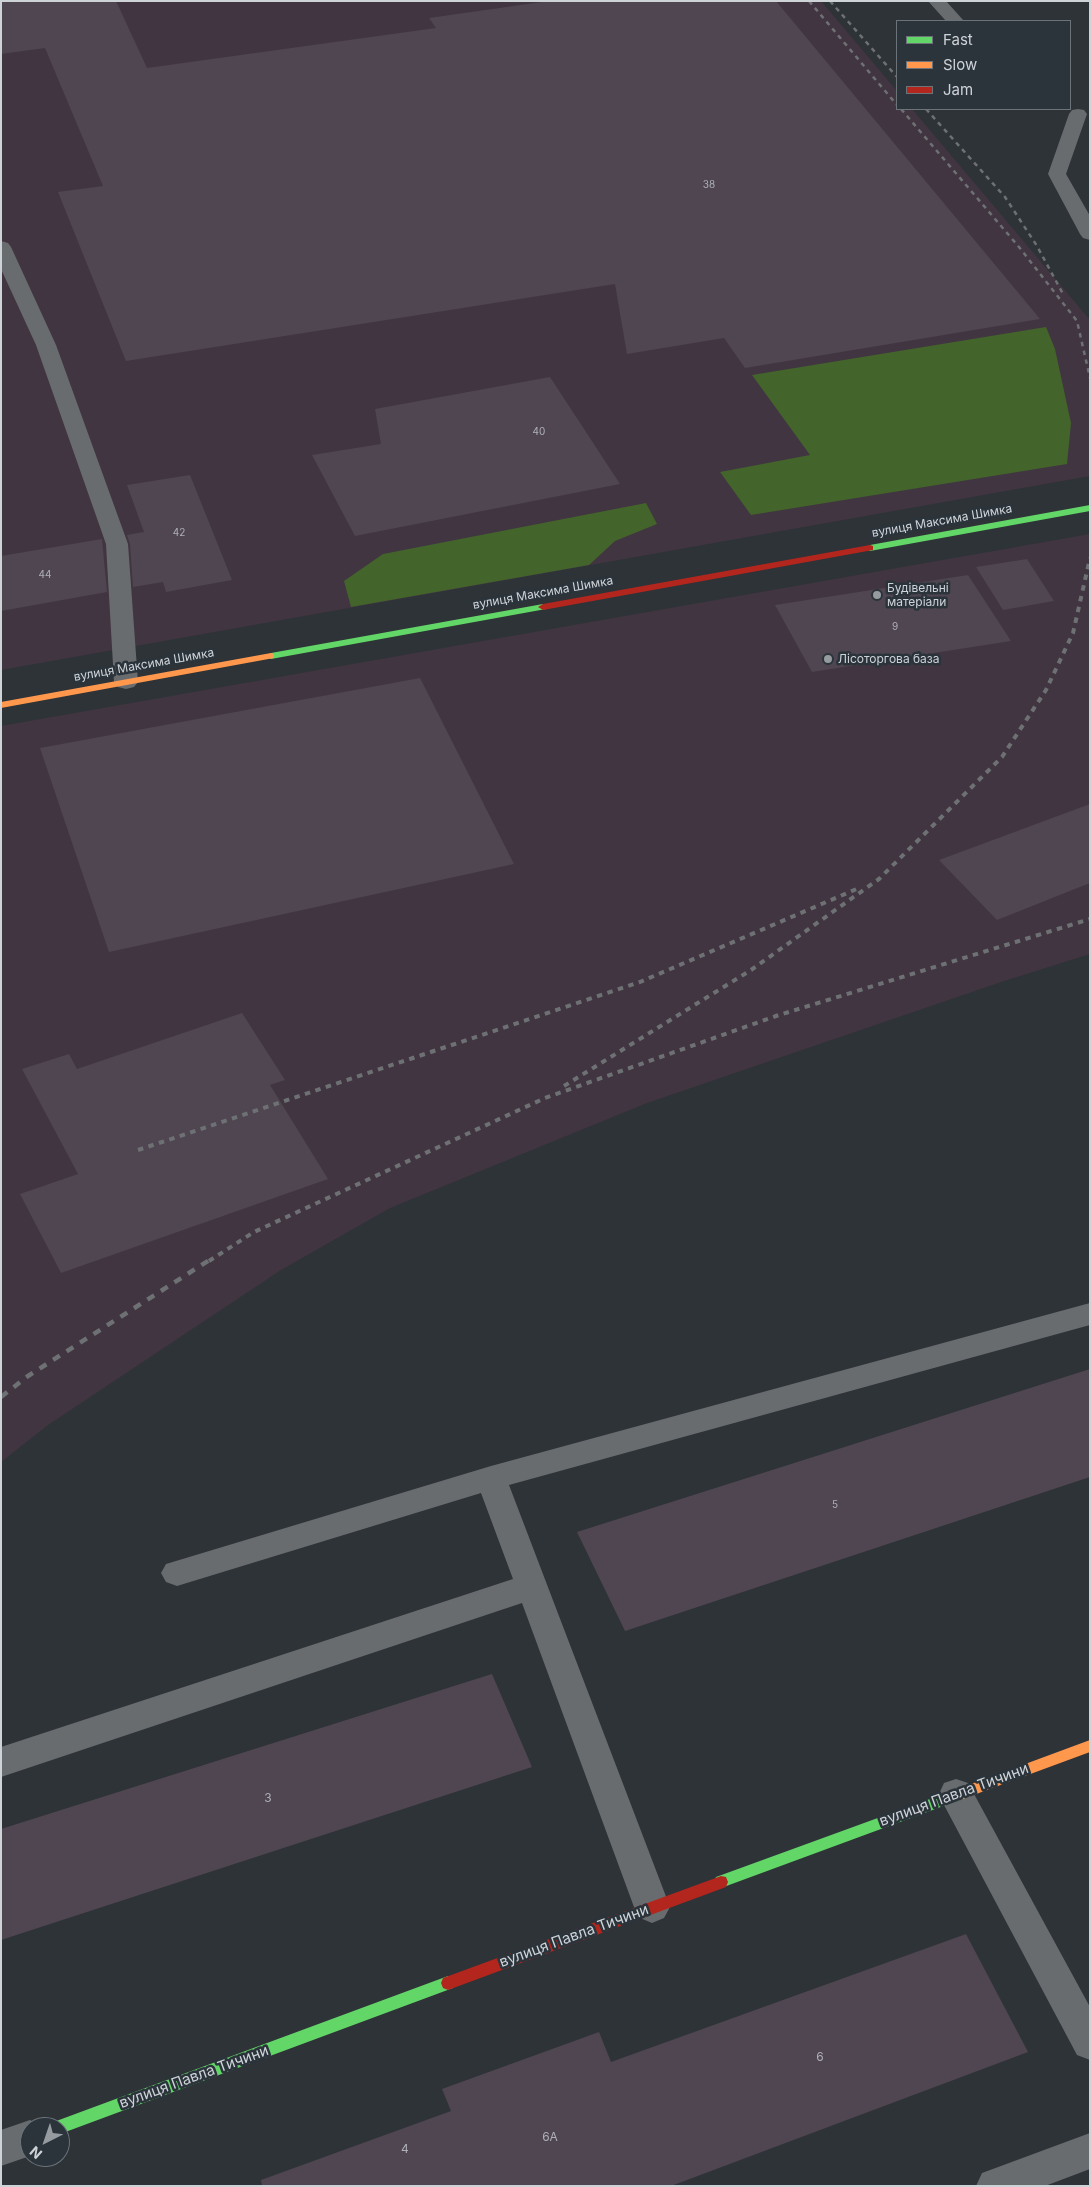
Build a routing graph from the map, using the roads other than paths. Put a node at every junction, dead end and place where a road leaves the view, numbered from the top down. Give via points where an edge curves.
1 (936, 1) edge
2 (954, 20) edge
3 (1079, 115) edge
4 (1090, 234) edge
5 (1, 247) edge
6 (1090, 508) edge
7 (126, 682) junction
8 (1, 705) edge
9 (1090, 1314) edge
10 (491, 1478) junction
11 (177, 1573) dead end
12 (532, 1586) junction
13 (1090, 1746) edge
14 (1, 1762) edge
15 (956, 1794) junction
16 (652, 1907) junction
17 (1090, 2043) edge
18 (70, 2123) edge
19 (20, 2141) edge
20 (1, 2148) edge
21 (1090, 2151) edge
22 (995, 2186) edge

1 - 2 street
3 - 4 street via 1057,174
5 - 7 street via 46,345 116,544
6 - 7 main road, вулиця Максима Шимка
7 - 8 main road, вулиця Максима Шимка
9 - 10 street
10 - 11 street
10 - 12 street
12 - 14 street
12 - 16 street
13 - 15 main road, вулиця Павла Тичини
15 - 16 main road, вулиця Павла Тичини
15 - 17 street
16 - 18 main road, вулиця Павла Тичини
19 - 20 street
21 - 22 street

